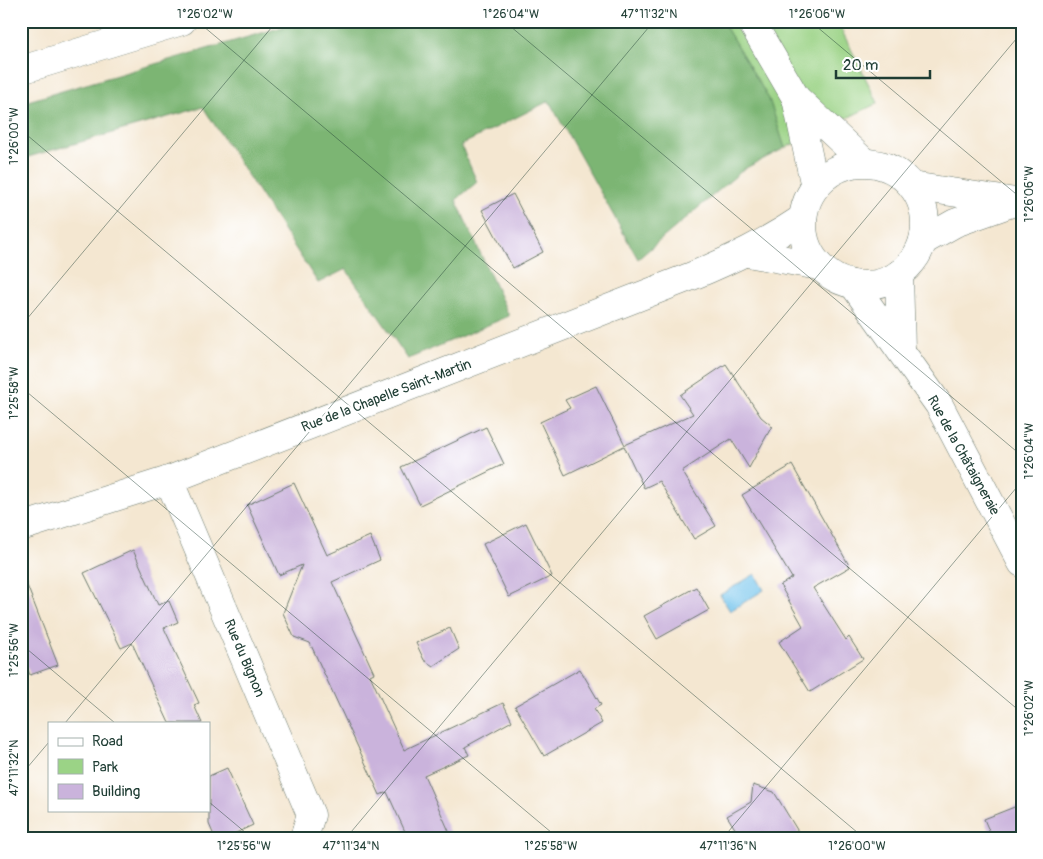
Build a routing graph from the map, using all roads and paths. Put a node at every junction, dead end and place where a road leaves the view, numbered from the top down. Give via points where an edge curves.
1 (182, 21) edge
2 (751, 21) edge
3 (21, 70) edge
4 (796, 98) junction
5 (864, 162) junction
6 (912, 186) junction
7 (815, 187) junction
8 (1018, 202) edge
9 (803, 218) junction
10 (922, 241) junction
11 (748, 253) junction
12 (820, 266) junction
13 (899, 274) junction
14 (853, 284) junction
15 (901, 350) junction
16 (169, 480) junction
17 (21, 527) edge
18 (1019, 549) edge
19 (304, 838) edge

1 - 3 main road
2 - 4 main road
4 - 5 main road
4 - 7 main road
5 - 6 main road via 882,165 899,173
5 - 7 main road via 845,165 828,173
6 - 8 main road
6 - 10 main road via 922,203 925,222
7 - 9 main road via 806,202
8 - 10 main road via 955,223
9 - 11 main road, Rue de la Chapelle Saint-Martin
9 - 12 main road via 809,252
10 - 13 main road via 913,259
11 - 12 main road
11 - 16 main road, Rue de la Chapelle Saint-Martin
12 - 14 main road via 835,278
13 - 14 main road via 870,285
13 - 15 main road
14 - 15 main road, Rue de la Châtaigneraie
15 - 18 main road, Rue de la Châtaigneraie via 939,405
16 - 17 main road, Rue de la Chapelle Saint-Martin
16 - 19 main road, Rue du Bignon via 311,814

